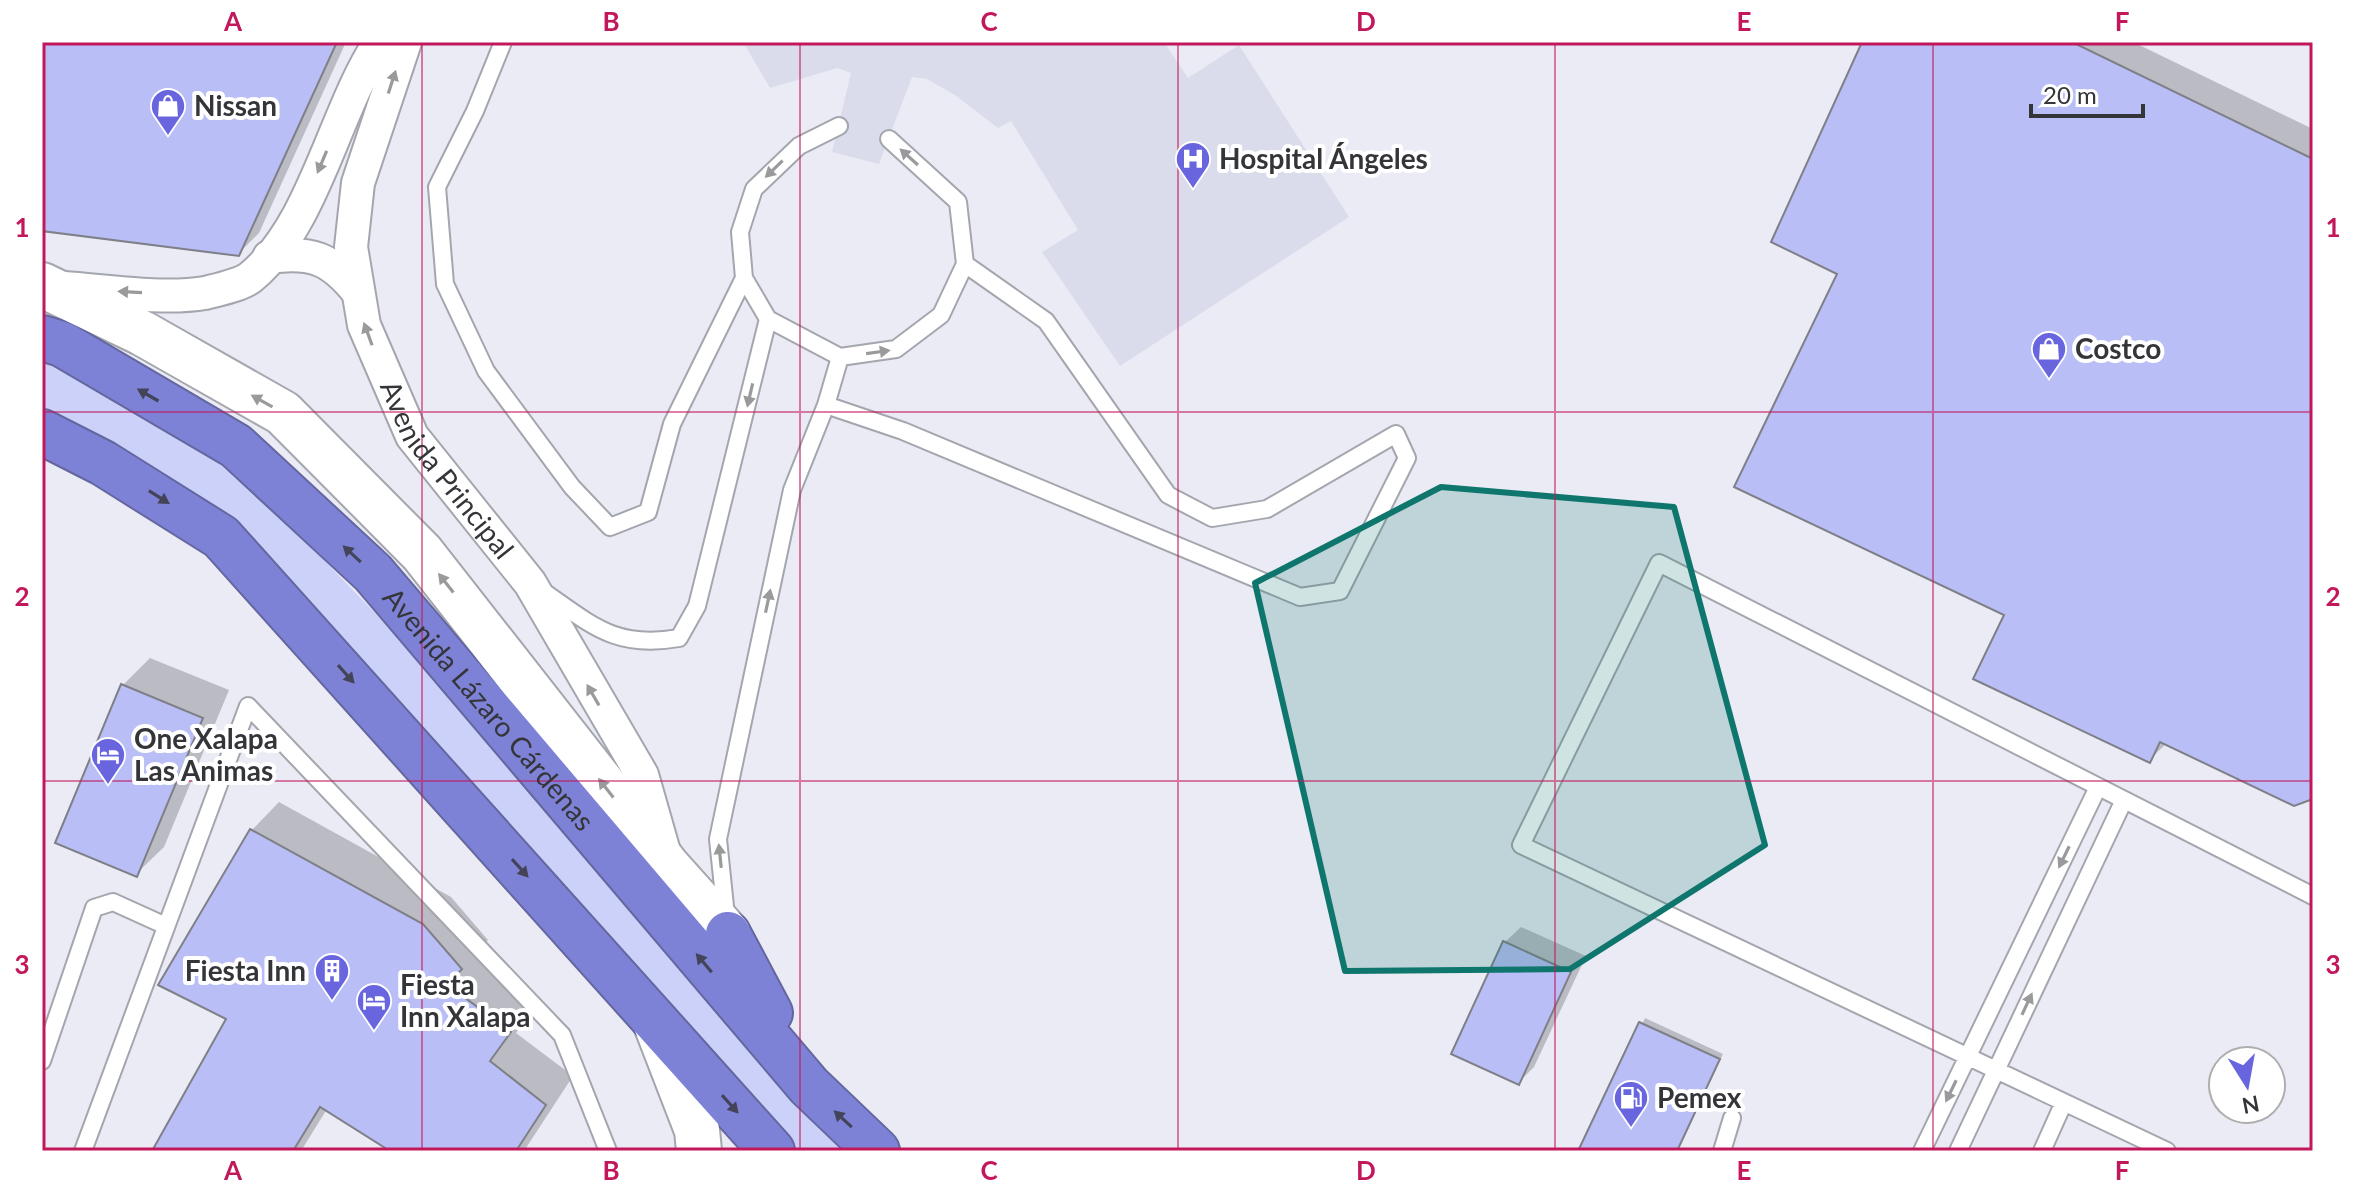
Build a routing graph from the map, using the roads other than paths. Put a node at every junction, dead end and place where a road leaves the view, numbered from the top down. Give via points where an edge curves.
1 (380, 42) edge
2 (405, 42) edge
3 (503, 42) edge
4 (839, 126) dead end
5 (889, 139) dead end
6 (269, 257) junction
7 (965, 264) junction
8 (744, 278) junction
9 (47, 286) edge
10 (358, 292) junction
11 (768, 319) junction
12 (42, 338) edge
13 (840, 357) junction
14 (826, 405) junction
15 (42, 432) edge
16 (530, 583) junction
17 (2098, 787) junction
18 (2124, 800) junction
19 (668, 867) junction
20 (2313, 896) edge
21 (166, 926) junction
22 (728, 934) junction
23 (654, 1019) junction
24 (1968, 1057) junction
25 (42, 1061) edge
26 (1995, 1070) junction
27 (809, 1086) junction
28 (2064, 1102) junction
29 (1732, 1118) dead end
30 (83, 1151) edge
31 (608, 1151) edge
32 (699, 1151) edge
33 (772, 1151) edge
34 (877, 1151) edge
35 (1722, 1151) edge
36 (1922, 1151) edge
37 (1958, 1151) edge
38 (2042, 1151) edge
39 (2167, 1151) edge

1 -> 6 street via 360,72 316,177
10 -> 2 street, Avenida Principal via 351,247 358,183
3 - 8 lane via 437,187 445,284 486,371 572,487 610,527 648,512 672,424
4 -> 8 lane via 799,146 754,189 740,232
7 -> 5 lane via 958,202
6 -> 9 street via 249,279 204,293
6 - 10 street via 295,253 320,258 342,271
13 -> 7 lane via 896,349 908,341 941,315
7 - 14 lane via 1046,321 1168,495 1212,518 1267,509 1396,434 1407,458 1340,591 1300,597 903,431
8 - 11 lane
19 -> 9 street, Avenida Lázaro Cárdenas via 422,553 283,413
16 -> 10 street, Avenida Principal via 412,436 364,325
11 - 13 lane
11 -> 16 lane via 697,606 679,638 650,644 606,634
27 -> 12 highway, Avenida Lázaro Cárdenas via 373,573 236,446 62,344
13 - 14 lane
22 -> 14 lane via 718,839 792,490
15 -> 23 highway via 103,463 221,537
19 -> 16 street, Avenida Principal via 642,775
17 - 18 lane
17 -> 24 lane
17 - 24 lane via 1659,563 1521,845
18 - 20 lane
26 -> 18 lane
19 - 22 street, Avenida Lázaro Cárdenas
21 - 25 lane via 113,902 94,908
21 - 30 lane
21 - 31 lane via 248,706 562,1035
22 - 27 highway
23 - 32 street via 697,1130
23 -> 33 highway
24 - 26 lane
24 -> 36 lane
26 - 28 lane
26 - 37 lane
34 -> 27 highway, Avenida Lázaro Cárdenas
28 - 38 lane
28 - 39 lane
29 - 35 lane

